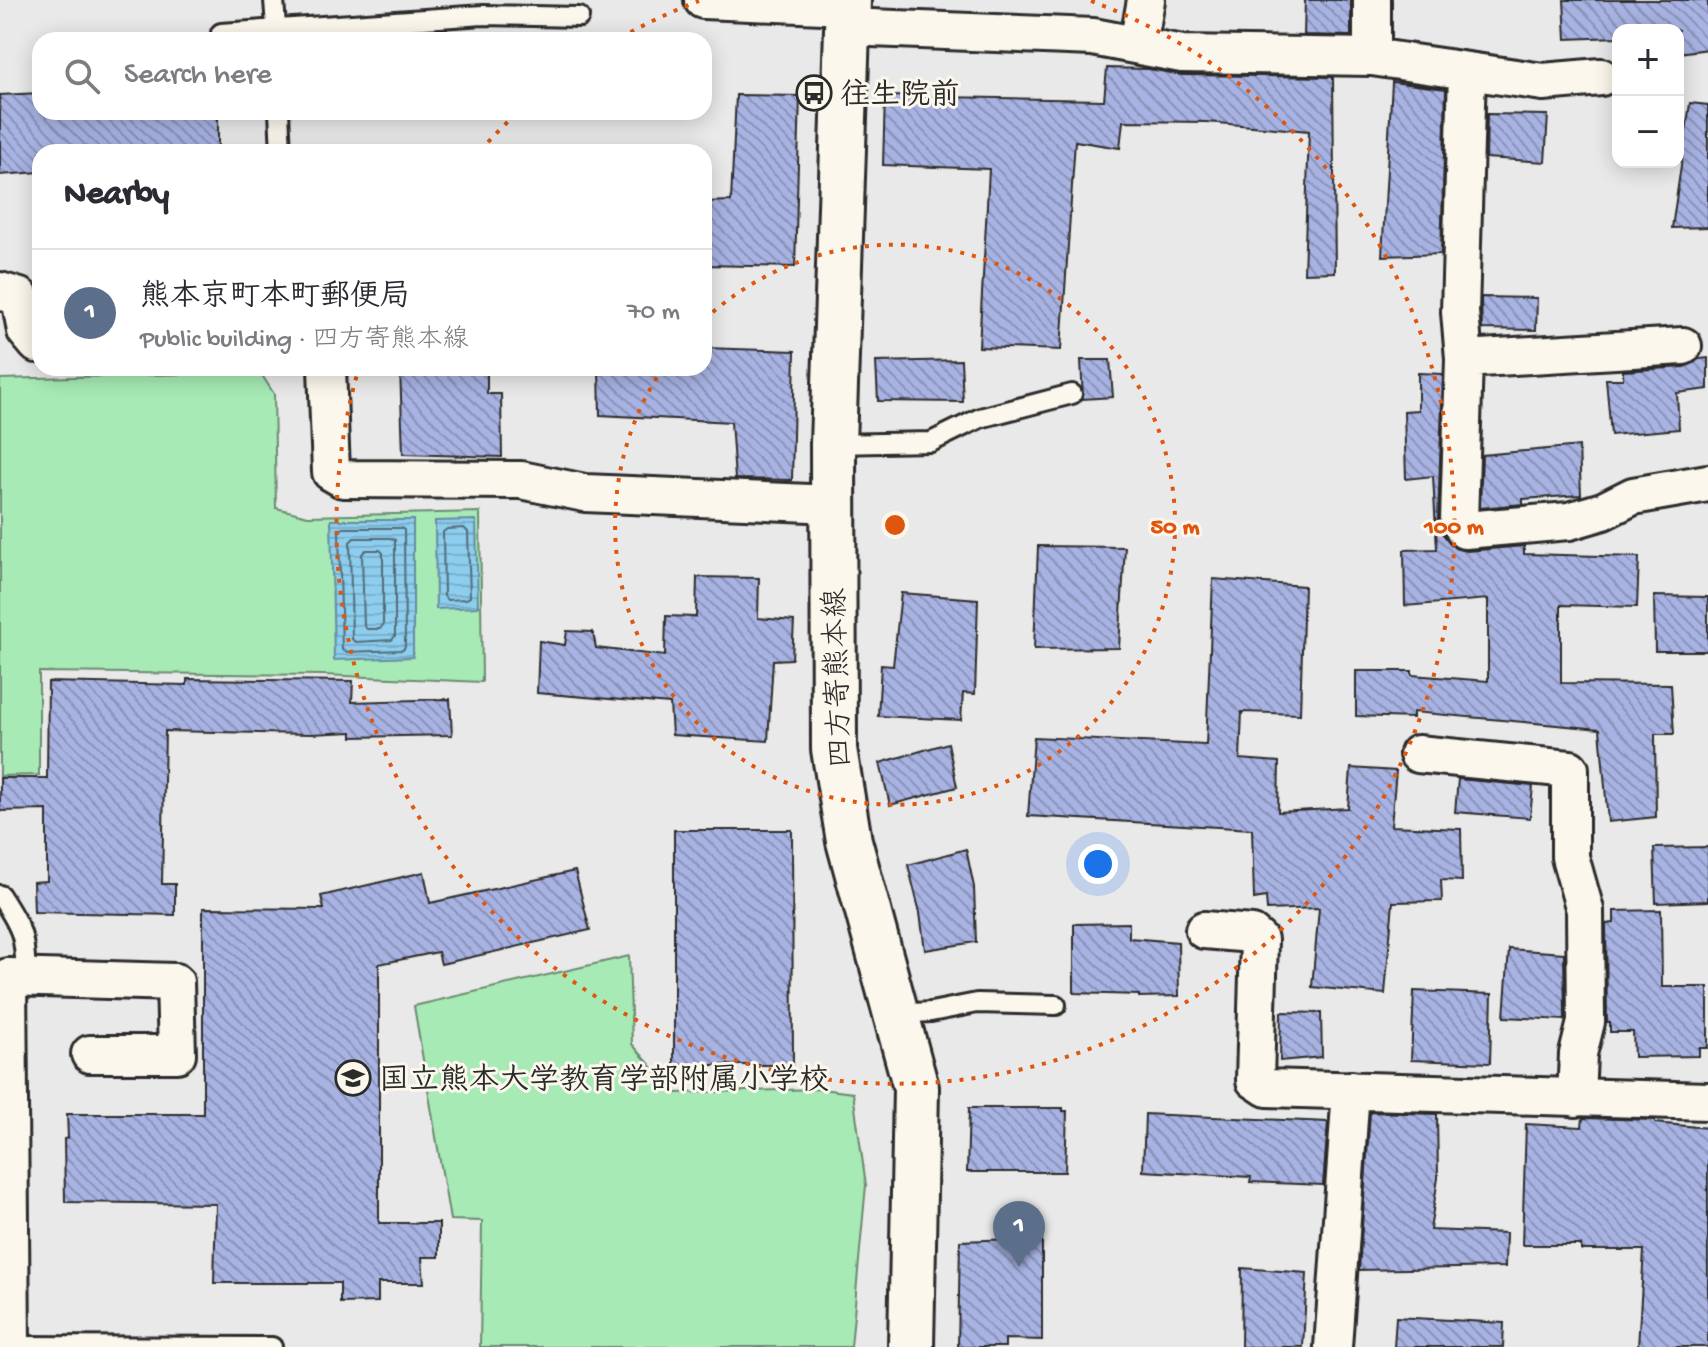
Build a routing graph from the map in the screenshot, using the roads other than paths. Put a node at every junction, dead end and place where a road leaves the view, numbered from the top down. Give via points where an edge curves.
1 (274, 0) edge
2 (468, 0) edge
3 (703, 0) edge
4 (1146, 0) edge
5 (1372, 0) edge
6 (847, 11) edge
7 (483, 15) junction
8 (579, 17) dead end
9 (277, 32) edge
10 (316, 32) edge
11 (1138, 45) junction
12 (1372, 57) junction
13 (1467, 72) junction
14 (1601, 77) dead end
15 (279, 120) edge
16 (281, 144) edge
17 (16, 291) edge
18 (32, 338) edge
19 (1683, 346) dead end
20 (1464, 359) junction
21 (327, 376) edge
22 (1072, 394) dead end
23 (833, 444) junction
24 (1708, 483) edge
25 (833, 504) junction
26 (1418, 754) dead end
27 (0, 895) edge
28 (1204, 930) dead end
29 (11, 976) edge
30 (1056, 1005) dead end
31 (895, 1014) junction
32 (90, 1054) dead end
33 (4, 1055) edge
34 (1351, 1090) junction
35 (1576, 1098) junction
36 (1708, 1101) edge
37 (11, 1346) edge
38 (272, 1347) edge
39 (911, 1347) edge
40 (1333, 1347) edge

1 - 9 lane
2 - 7 lane
3 - 6 street
4 - 11 street
5 - 12 street
6 - 11 street
6 - 23 main road, 四方寄熊本線
7 - 8 lane
7 - 10 lane
11 - 12 street via 1182,54
12 - 13 street
13 - 14 street via 1543,82
13 - 20 street via 1460,312
15 - 16 lane
17 - 18 street
19 - 20 street
20 - 24 street via 1459,521 1465,530 1569,521 1633,496
21 - 25 street via 331,472 343,479 521,480 585,493
22 - 23 lane via 980,418 931,442
23 - 25 main road, 四方寄熊本線
25 - 31 main road, 四方寄熊本線 via 834,749 849,841
26 - 35 street via 1570,769 1570,857 1585,910 1586,1022
27 - 29 lane via 25,941
28 - 34 street via 1252,934 1259,940 1255,1080 1267,1088
29 - 32 street via 175,982 177,1054
29 - 33 street
30 - 31 lane via 977,1003
31 - 39 main road, 四方寄熊本線 via 916,1088
33 - 37 street
34 - 35 street
34 - 40 street
35 - 36 street
37 - 38 lane

